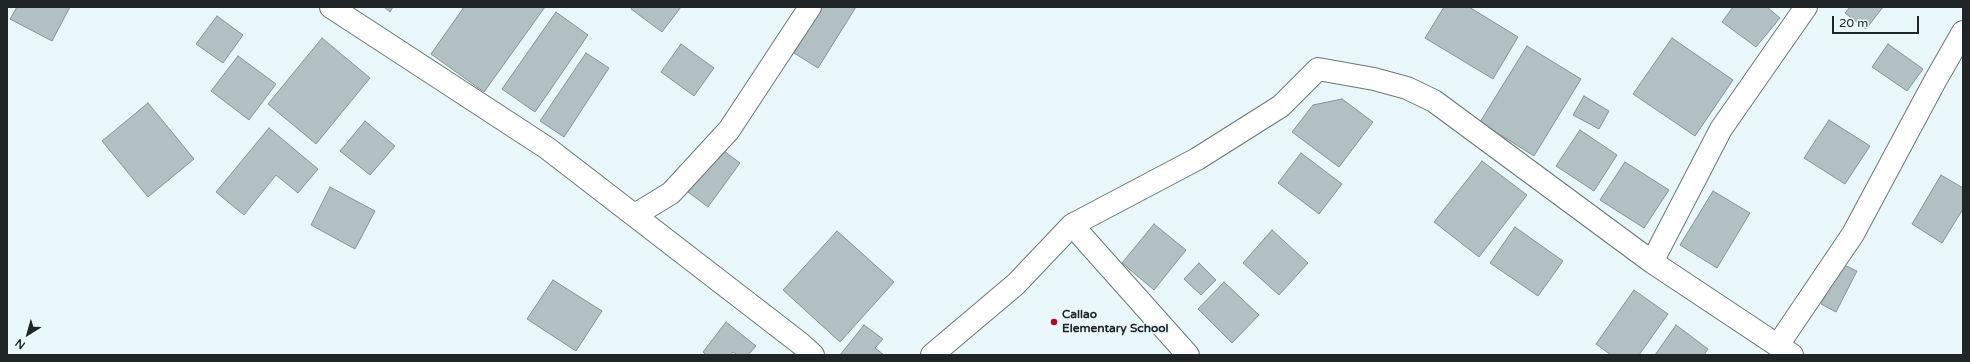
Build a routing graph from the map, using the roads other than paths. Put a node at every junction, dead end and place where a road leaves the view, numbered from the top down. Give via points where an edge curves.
1 (331, 7) edge
2 (810, 7) edge
3 (1806, 7) edge
4 (1963, 32) edge
5 (635, 215) junction
6 (1072, 225) junction
7 (1652, 262) junction
8 (1785, 350) edge
9 (813, 355) edge
10 (932, 355) edge
11 (1188, 355) edge

1 - 5 street via 547,148
2 - 5 street via 729,130 671,193
3 - 7 street via 1721,129
4 - 8 street via 1853,234
5 - 9 street
6 - 7 street via 1197,158 1281,106 1318,70 1408,88 1434,101
6 - 10 street via 1016,284
6 - 11 street
7 - 8 street

